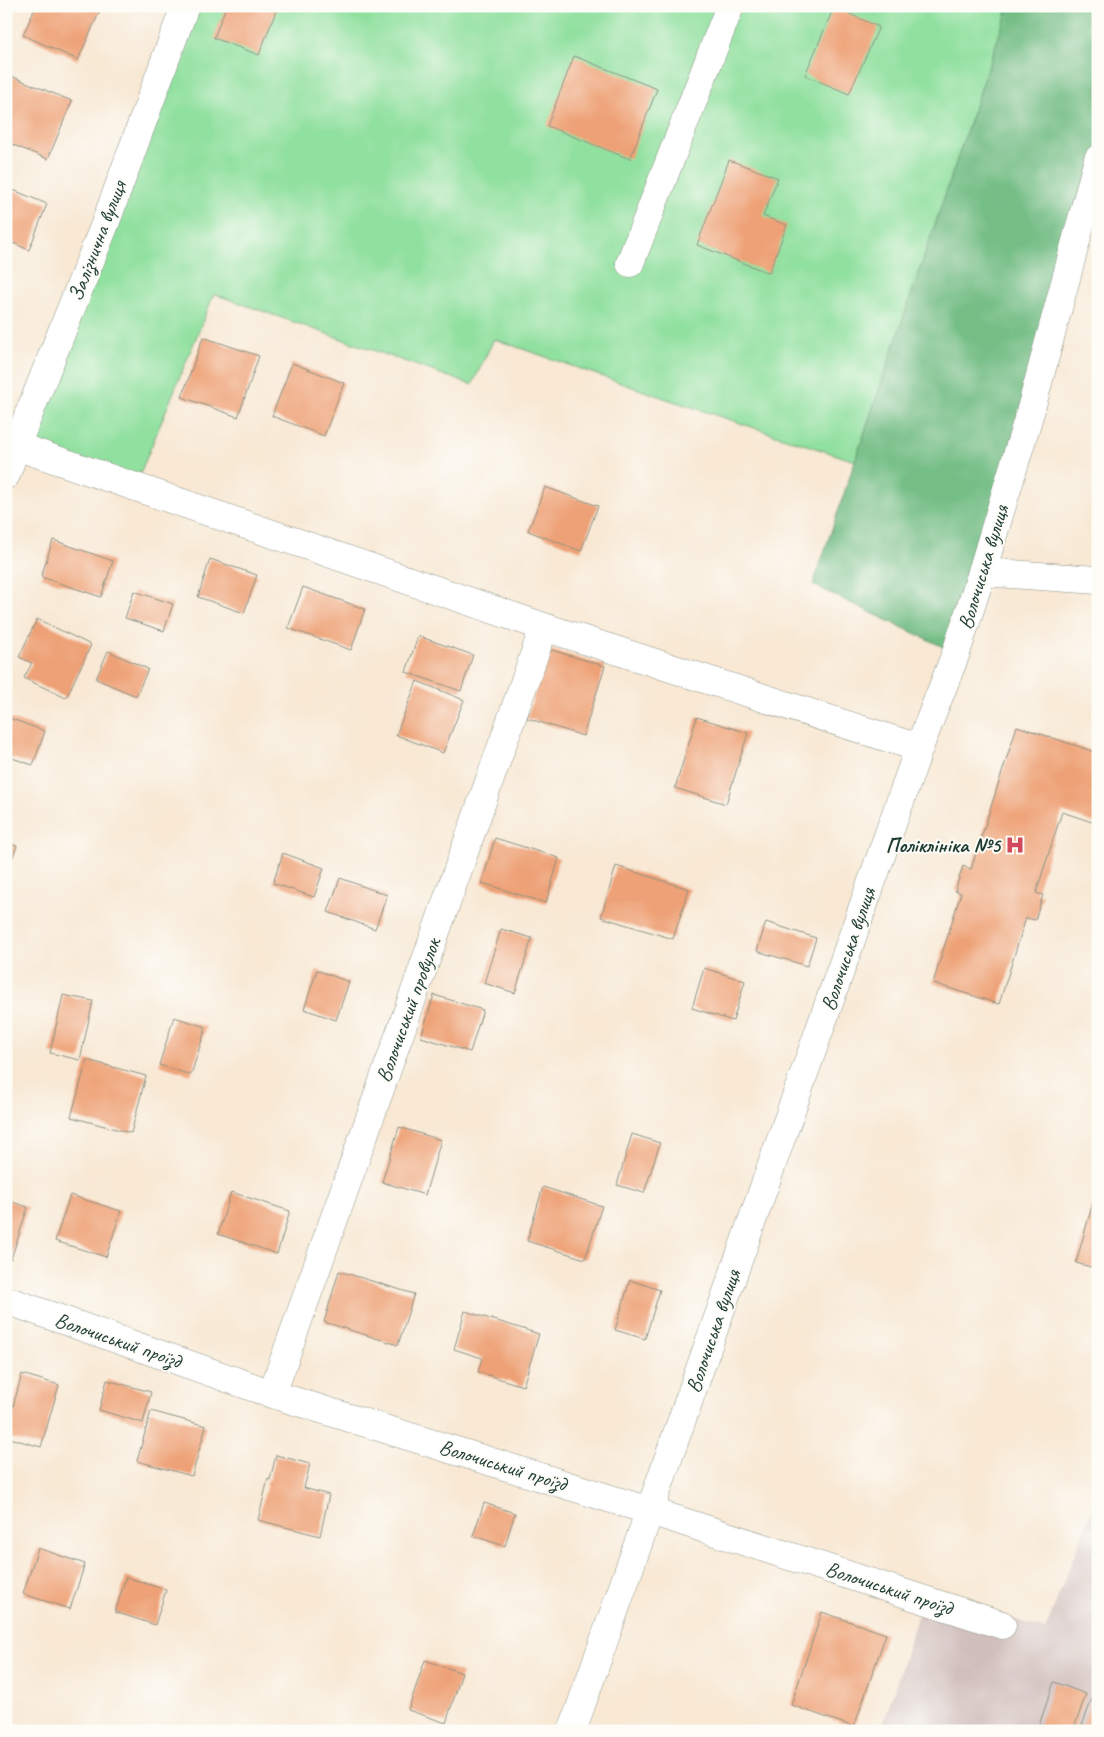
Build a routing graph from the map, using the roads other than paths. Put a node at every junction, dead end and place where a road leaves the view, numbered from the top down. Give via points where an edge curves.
1 (185, 6) edge
2 (730, 6) edge
3 (1098, 159) edge
4 (630, 263) dead end
5 (16, 446) junction
6 (6, 475) edge
7 (982, 572) junction
8 (1098, 580) edge
9 (544, 627) junction
10 (918, 748) junction
11 (6, 1300) edge
12 (272, 1394) junction
13 (650, 1511) junction
14 (1002, 1625) dead end
15 (572, 1731) edge

1 - 5 street, Залізнична вулиця via 105,224
2 - 4 street
3 - 7 street, Волочиська вулиця via 1031,409
5 - 6 street, Залізнична вулиця
5 - 9 street
7 - 8 street
7 - 10 street, Волочиська вулиця via 956,653
9 - 10 street
9 - 12 street, Волочиський провулок
10 - 13 street, Волочиська вулиця
11 - 12 street, Волочиський проїзд
12 - 13 street, Волочиський проїзд
13 - 14 street, Волочиський проїзд
13 - 15 street, Волочиська вулиця

